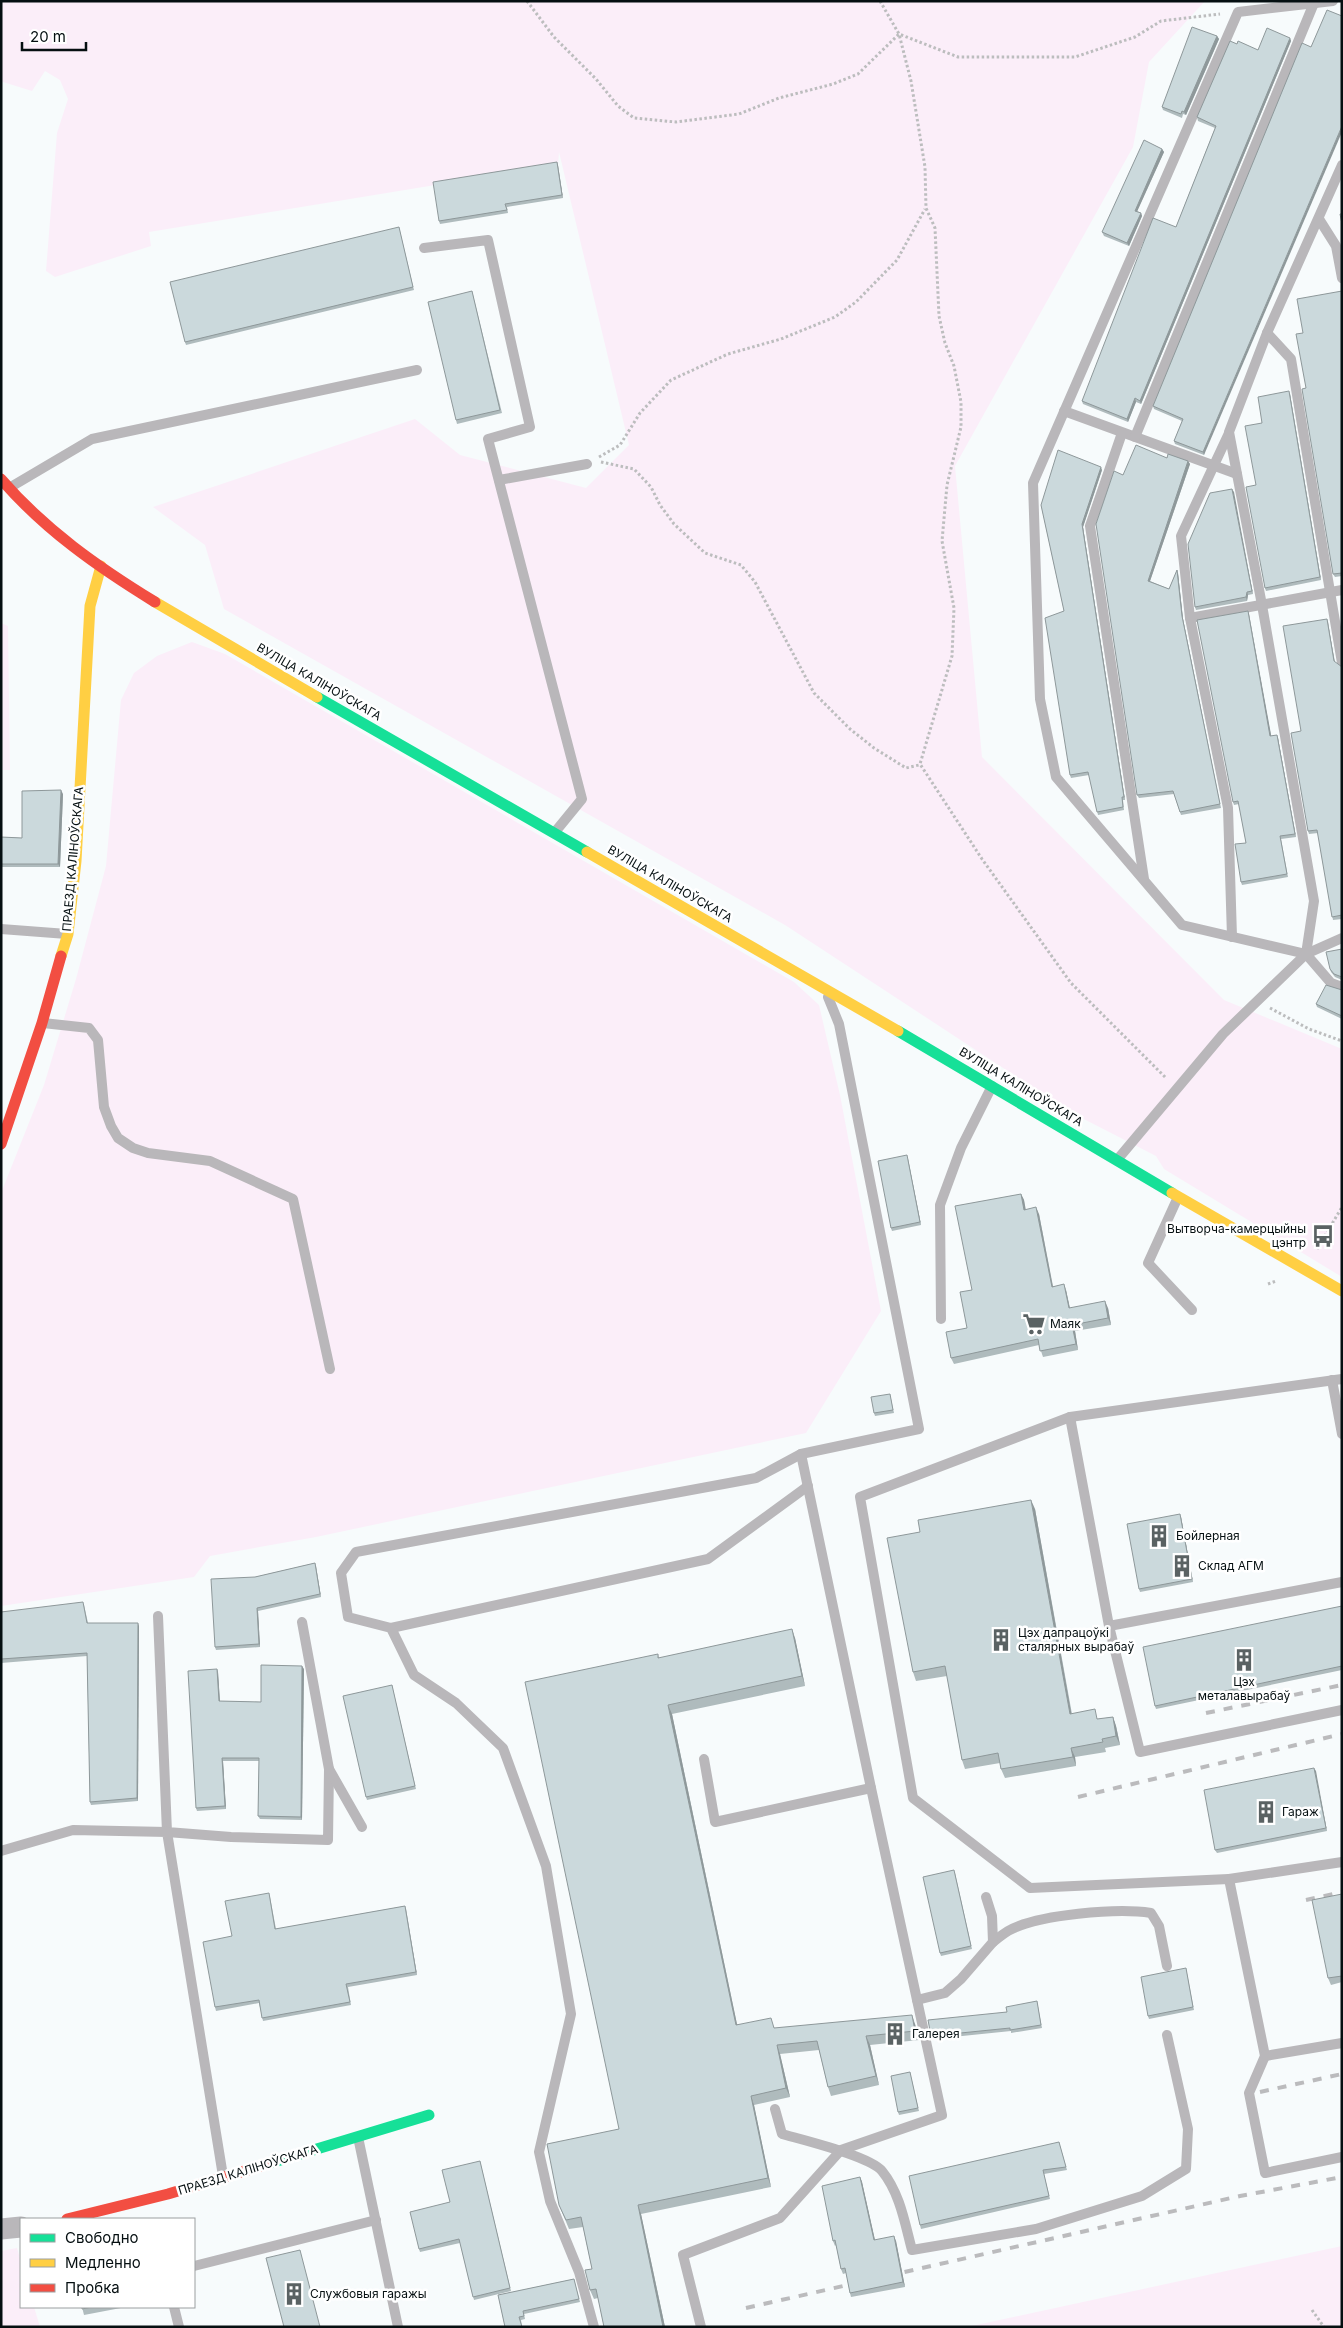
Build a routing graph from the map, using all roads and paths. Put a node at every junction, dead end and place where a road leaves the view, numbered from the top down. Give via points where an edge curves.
1 (527, 1) edge
2 (880, 1) edge
3 (1333, 1) edge
4 (1314, 3) junction
5 (1238, 12) junction
6 (898, 34) junction
7 (1342, 166) edge
8 (926, 208) junction
9 (1319, 219) junction
10 (424, 248) dead end
11 (1342, 278) edge
12 (1267, 332) junction
13 (417, 370) dead end
14 (1064, 411) junction
15 (1122, 432) junction
16 (1229, 432) junction
17 (1135, 437) junction
18 (587, 464) dead end
19 (1213, 466) junction
20 (1237, 474) junction
21 (1, 479) edge
22 (498, 480) junction
23 (8, 488) junction
24 (101, 566) junction
25 (1342, 590) edge
26 (1330, 592) junction
27 (1262, 605) junction
28 (1190, 618) junction
29 (1342, 663) edge
30 (920, 764) junction
31 (555, 833) junction
32 (1144, 881) junction
33 (1, 929) edge
34 (68, 934) junction
35 (1232, 937) junction
36 (1342, 938) edge
37 (1306, 954) junction
38 (1342, 987) edge
39 (825, 989) junction
40 (1257, 1002) junction
41 (42, 1023) junction
42 (1342, 1041) edge
43 (992, 1085) junction
44 (1177, 1089) junction
45 (1, 1144) edge
46 (1117, 1161) junction
47 (1178, 1196) junction
48 (1342, 1291) edge
49 (1192, 1310) dead end
50 (941, 1319) dead end
51 (330, 1369) dead end
52 (1337, 1380) edge
53 (1070, 1417) junction
54 (1342, 1434) edge
55 (801, 1454) junction
56 (808, 1486) junction
57 (1342, 1582) edge
58 (158, 1616) dead end
59 (302, 1622) dead end
60 (1109, 1626) junction
61 (391, 1628) junction
62 (1342, 1710) edge
63 (704, 1759) dead end
64 (329, 1769) junction
65 (871, 1788) junction
66 (362, 1827) dead end
67 (167, 1832) junction
68 (1, 1851) edge
69 (1342, 1862) edge
70 (1229, 1879) junction
71 (986, 1897) dead end
72 (993, 1942) junction
73 (1167, 1966) dead end
74 (917, 2000) junction
75 (1167, 2035) dead end
76 (1342, 2043) edge
77 (1265, 2056) junction
78 (775, 2109) dead end
79 (429, 2115) dead end
80 (358, 2137) junction
81 (841, 2150) junction
82 (1342, 2158) edge
83 (223, 2177) junction
84 (71, 2218) edge
85 (376, 2220) junction
86 (20, 2227) edge
87 (1, 2229) edge
88 (195, 2266) edge
89 (174, 2308) edge
90 (1312, 2310) dead end
91 (178, 2327) edge
92 (398, 2327) edge
93 (594, 2327) edge
94 (701, 2327) edge
95 (1324, 2327) edge

1 - 6 path via 554,37 618,106 634,118 676,122 739,114 779,98 833,84 858,74
2 - 6 path
3 - 4 lane
4 - 5 lane
4 - 17 lane
5 - 6 path via 1161,21 1134,37 1075,57 958,57
5 - 14 lane
6 - 8 path via 911,81 925,167
7 - 9 lane
8 - 30 path via 935,228 939,316 954,366 961,402 961,427 947,485 942,541 954,608 952,656
8 - 30 path via 898,260 856,302 835,317 728,354 671,380 640,414 620,445 593,460 634,468 651,487 674,524 705,553 741,565 755,582 814,692 831,712 874,748 906,768
9 - 11 lane via 1336,246
9 - 12 lane
10 - 22 lane via 488,240 530,428 488,439
12 - 16 lane
12 - 26 lane via 1291,358
13 - 23 lane via 92,439
14 - 15 lane
14 - 32 lane via 1033,483 1040,699 1056,777
15 - 17 lane
15 - 32 lane via 1090,526
16 - 19 lane
16 - 20 lane
17 - 19 lane
18 - 22 lane
19 - 20 lane
19 - 28 lane via 1181,536
20 - 27 lane
21 - 23 street, ВУЛІЦА КАЛІНОЎСКАГА
22 - 31 lane via 582,799
23 - 24 street, ВУЛІЦА КАЛІНОЎСКАГА via 39,520
24 - 31 street, ВУЛІЦА КАЛІНОЎСКАГА via 192,625
24 - 34 street, ПРАЕЗД КАЛІНОЎСКАГА via 90,606 76,862
25 - 26 lane
26 - 27 lane
26 - 29 lane
27 - 28 lane
27 - 37 lane via 1314,901
28 - 35 lane via 1228,808
30 - 44 path via 982,859 1071,983
31 - 39 street, ВУЛІЦА КАЛІНОЎСКАГА
32 - 35 lane via 1182,925
33 - 34 lane
34 - 41 street, ПРАЕЗД КАЛІНОЎСКАГА
35 - 37 lane
36 - 37 lane
37 - 38 lane via 1331,983
37 - 40 lane
39 - 43 street, ВУЛІЦА КАЛІНОЎСКАГА
39 - 55 lane via 839,1024 920,1428
40 - 42 path via 1309,1029
40 - 44 lane via 1224,1034
41 - 45 street, ПРАЕЗД КАЛІНОЎСКАГА
41 - 51 lane via 89,1028 98,1040 104,1106 118,1138 148,1153 210,1162 293,1199
43 - 46 street, ВУЛІЦА КАЛІНОЎСКАГА
43 - 50 lane via 961,1148 940,1204
44 - 46 lane
46 - 47 street, ВУЛІЦА КАЛІНОЎСКАГА
47 - 48 street, ВУЛІЦА КАЛІНОЎСКАГА
47 - 49 lane via 1148,1263
52 - 53 lane
52 - 54 lane
53 - 60 lane
53 - 70 lane via 860,1497 914,1798 1030,1888
55 - 56 lane
55 - 61 lane via 756,1478 356,1552 340,1573 348,1617
56 - 61 lane via 708,1559
56 - 65 lane
57 - 60 lane
58 - 67 lane
59 - 64 lane
60 - 62 lane via 1140,1752
61 - 93 lane via 414,1675 456,1703 503,1748 546,1866 571,2014 540,2152 550,2201 579,2272
63 - 65 lane via 715,1822
64 - 66 lane
64 - 67 lane via 328,1840
65 - 74 lane
67 - 68 lane via 73,1830
67 - 83 lane
69 - 70 lane
70 - 77 lane
71 - 72 lane via 992,1916
72 - 73 lane via 1009,1930 1043,1919 1130,1910 1151,1913 1160,1926
72 - 74 lane via 945,1993
74 - 81 lane via 942,2115
75 - 81 lane via 1188,2129 1186,2169 1142,2196 1036,2230 912,2250 899,2202 882,2170
76 - 77 lane
77 - 82 lane via 1249,2093 1265,2173
78 - 81 lane via 782,2134
79 - 80 street, ПРАЕЗД КАЛІНОЎСКАГА
80 - 83 street, ПРАЕЗД КАЛІНОЎСКАГА
80 - 85 lane
81 - 94 lane via 780,2218 683,2255
83 - 84 street, ПРАЕЗД КАЛІНОЎСКАГА
85 - 88 lane
85 - 92 lane
86 - 87 street
89 - 91 lane
90 - 95 path

